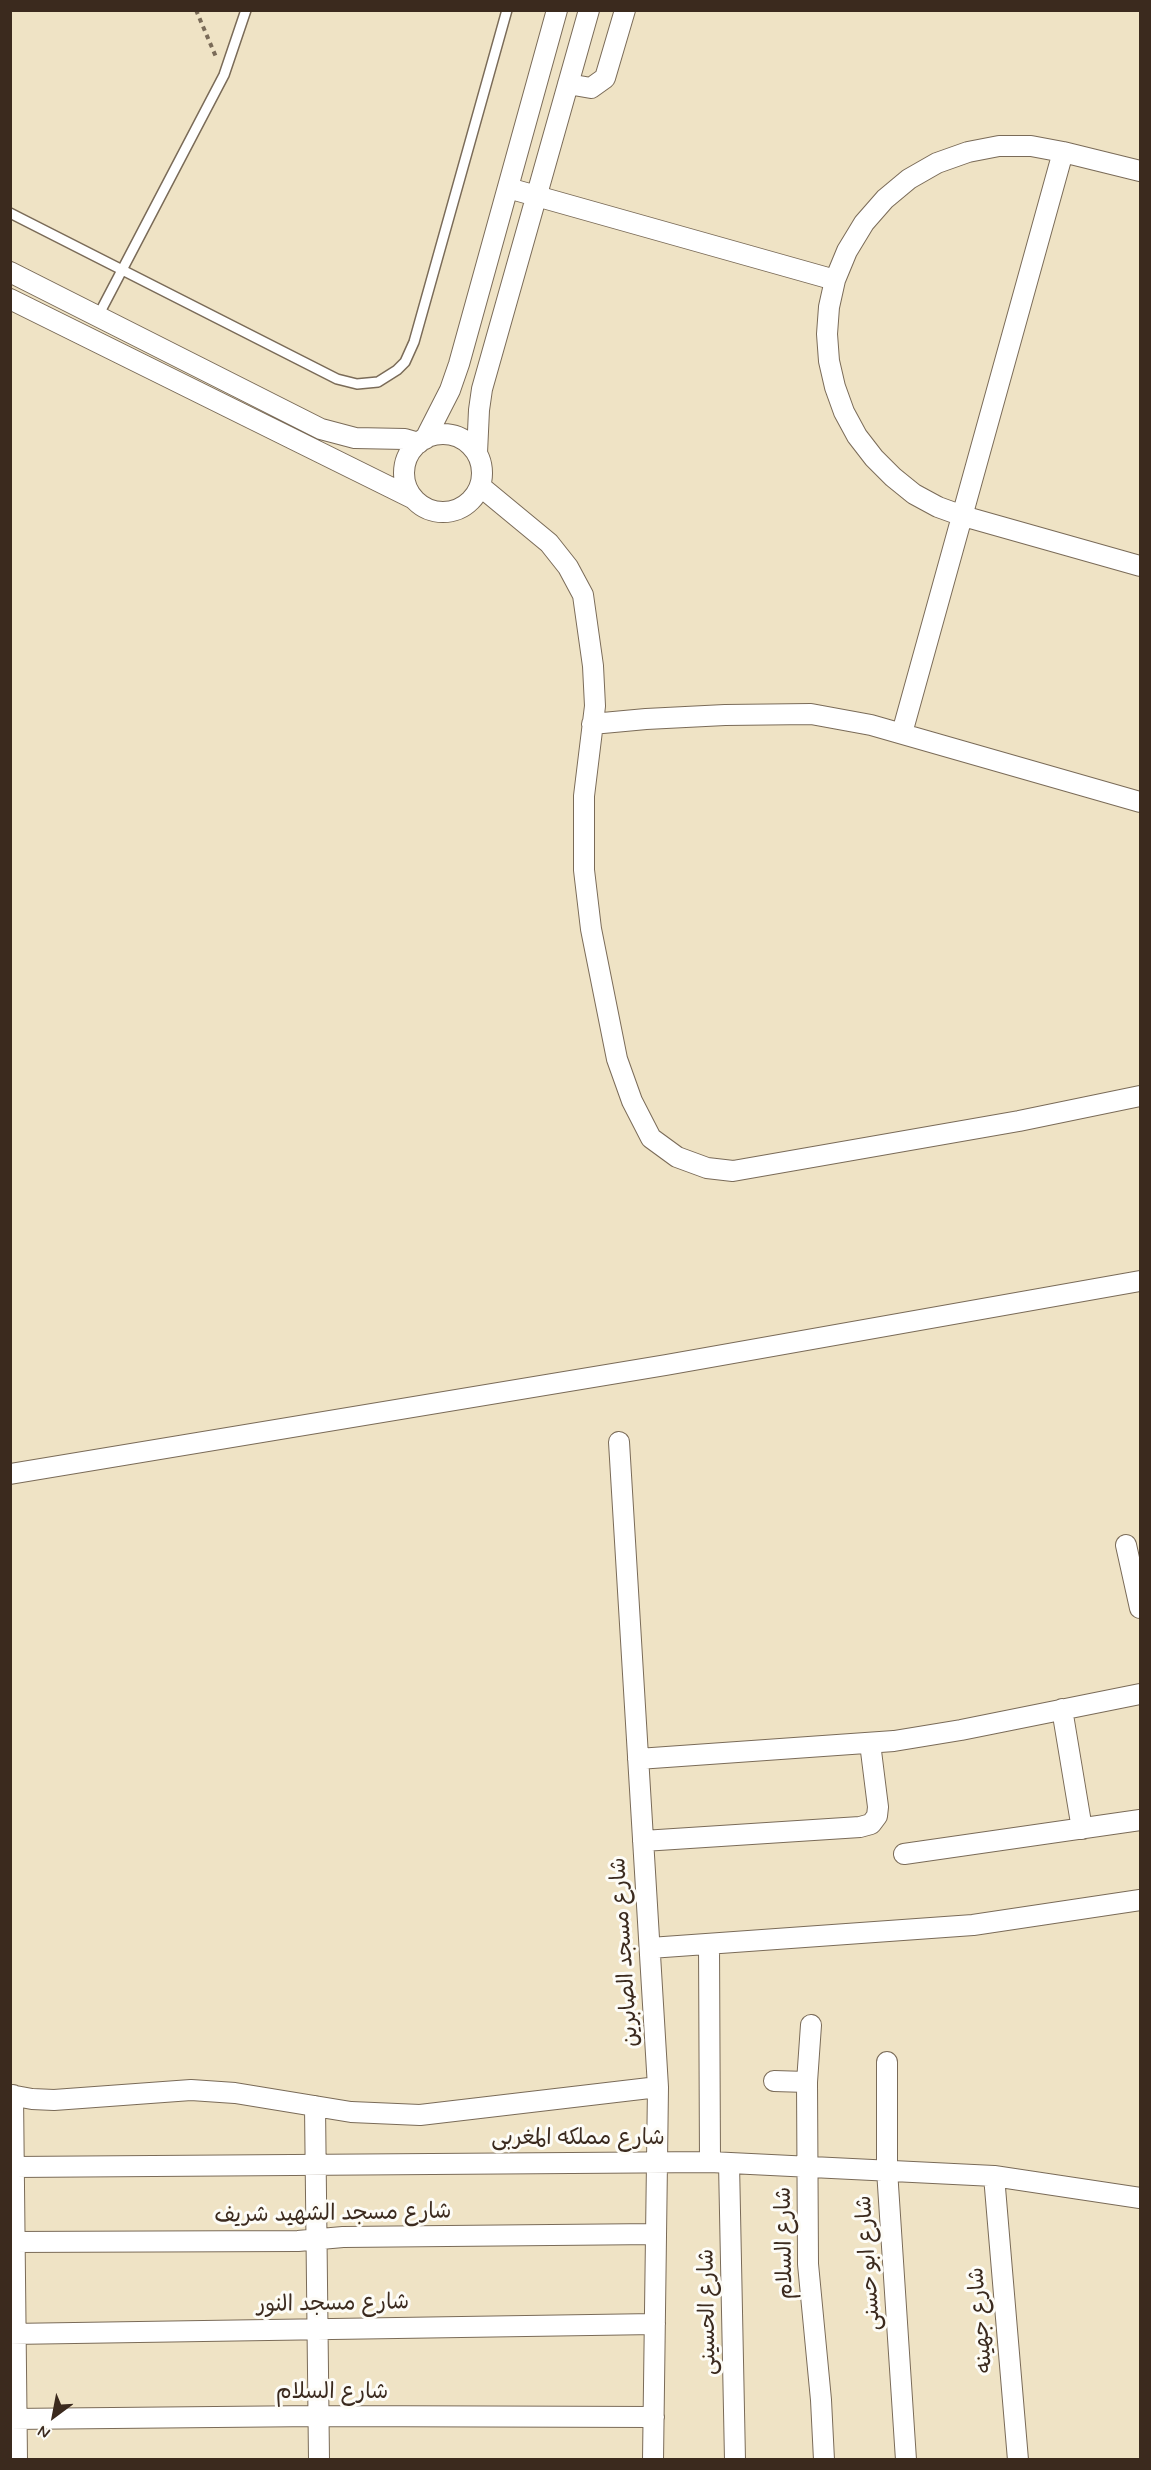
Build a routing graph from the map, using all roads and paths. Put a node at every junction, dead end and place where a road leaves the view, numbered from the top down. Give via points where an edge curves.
1 (196, 10) edge
2 (246, 10) edge
3 (507, 10) edge
4 (557, 10) edge
5 (589, 10) edge
6 (625, 10) edge
7 (224, 75) junction
8 (568, 84) junction
9 (1063, 152) junction
10 (1140, 171) edge
11 (508, 188) junction
12 (537, 196) junction
13 (10, 213) edge
14 (123, 269) junction
15 (10, 272) edge
16 (835, 280) junction
17 (10, 299) edge
18 (98, 316) junction
19 (422, 441) junction
20 (477, 453) junction
21 (480, 486) junction
22 (414, 499) junction
23 (963, 516) junction
24 (1140, 566) edge
25 (592, 724) junction
26 (902, 733) junction
27 (1140, 802) edge
28 (1140, 1096) edge
29 (1140, 1281) edge
30 (619, 1442) dead end
31 (10, 1474) edge
32 (1126, 1545) dead end
33 (1140, 1600) edge
34 (1140, 1694) edge
35 (1062, 1709) junction
36 (870, 1743) junction
37 (638, 1759) junction
38 (1140, 1820) edge
39 (1082, 1829) junction
40 (643, 1841) junction
41 (904, 1854) dead end
42 (1140, 1900) edge
43 (709, 1944) junction
44 (650, 1948) junction
45 (811, 2025) dead end
46 (887, 2062) dead end
47 (774, 2081) dead end
48 (807, 2082) junction
49 (658, 2086) junction
50 (12, 2095) edge
51 (315, 2106) junction
52 (12, 2160) edge
53 (657, 2162) junction
54 (720, 2162) junction
55 (316, 2165) junction
56 (808, 2166) junction
57 (887, 2170) junction
58 (994, 2176) junction
59 (1140, 2198) edge
60 (656, 2234) junction
61 (317, 2239) junction
62 (12, 2242) edge
63 (655, 2324) junction
64 (318, 2329) junction
65 (13, 2334) edge
66 (318, 2416) junction
67 (654, 2417) junction
68 (14, 2419) edge
69 (17, 2460) edge
70 (319, 2460) edge
71 (653, 2460) edge
72 (735, 2460) edge
73 (824, 2460) edge
74 (906, 2460) edge
75 (1018, 2460) edge

1 - 7 path
2 - 7 lane
3 - 14 lane via 414,342 405,362 388,377 368,384 336,379
4 - 11 street
5 - 8 street
6 - 8 street via 605,78 591,88
7 - 14 lane
8 - 12 street
9 - 10 street
9 - 16 street via 1032,146 999,146 938,163 909,179 864,223
9 - 23 street
11 - 12 street
11 - 19 street via 459,364 438,415
12 - 16 street
12 - 20 street via 482,389
13 - 14 lane
14 - 18 lane
15 - 18 street
16 - 23 street via 828,325 829,361 835,387 853,428 873,458 892,477 914,494
17 - 22 street
18 - 19 street via 321,429 355,438
19 - 20 street via 448,434 469,444
19 - 22 street via 407,459 405,469 408,490
20 - 21 street via 481,463
21 - 22 street via 475,496 456,510 433,511
21 - 25 street via 549,543 583,595 594,666
23 - 24 street
23 - 26 street
25 - 26 street via 811,714
25 - 28 street via 584,796 584,870 600,978 617,1059 632,1101 651,1138 677,1157 707,1168 733,1171
26 - 27 street
29 - 31 street
30 - 37 street, شارع مسجد الصابرين
32 - 33 street
34 - 35 street
35 - 36 street via 961,1730
35 - 39 street
36 - 37 street
36 - 40 street via 878,1807 871,1824
37 - 40 street, شارع مسجد الصابرين
38 - 39 street
39 - 41 street
40 - 44 street, شارع مسجد الصابرين
42 - 43 street via 973,1925
43 - 44 street
43 - 54 street, شارع الحسينى
44 - 49 street, شارع مسجد الصابرين
45 - 48 street, شارع السلام
46 - 57 street, شارع ابو حسنى
47 - 48 street
48 - 56 street, شارع السلام
49 - 51 street via 420,2115 383,2115
49 - 53 street, شارع مسجد الصابرين
50 - 51 street via 54,2100 191,2090
50 - 52 street
51 - 55 street
52 - 55 street, شارع مملكه المغربى
52 - 62 street
53 - 54 street, شارع مملكه المغربى
53 - 55 street, شارع مملكه المغربى
53 - 60 street, شارع مسجد الصابرين
54 - 56 street, شارع مملكه المغربى
54 - 72 street, شارع الحسينى
55 - 61 street
56 - 57 street, شارع مملكه المغربى
56 - 73 street, شارع السلام via 808,2264
57 - 58 street, شارع مملكه المغربى
57 - 74 street, شارع ابو حسنى
58 - 59 street, شارع مملكه المغربى
58 - 75 street, شارع جهينه
60 - 61 street, شارع مسجد الشهيد شريف
60 - 63 street, شارع مسجد الصابرين
61 - 62 street, شارع مسجد الشهيد شريف
61 - 64 street
62 - 65 street
63 - 64 street, شارع مسجد النور
63 - 67 street, شارع مسجد الصابرين
64 - 65 street, شارع مسجد النور
64 - 66 street
65 - 68 street
66 - 67 street, شارع السلام
66 - 68 street, شارع السلام
66 - 70 street
67 - 71 street, شارع مسجد الصابرين
68 - 69 street

